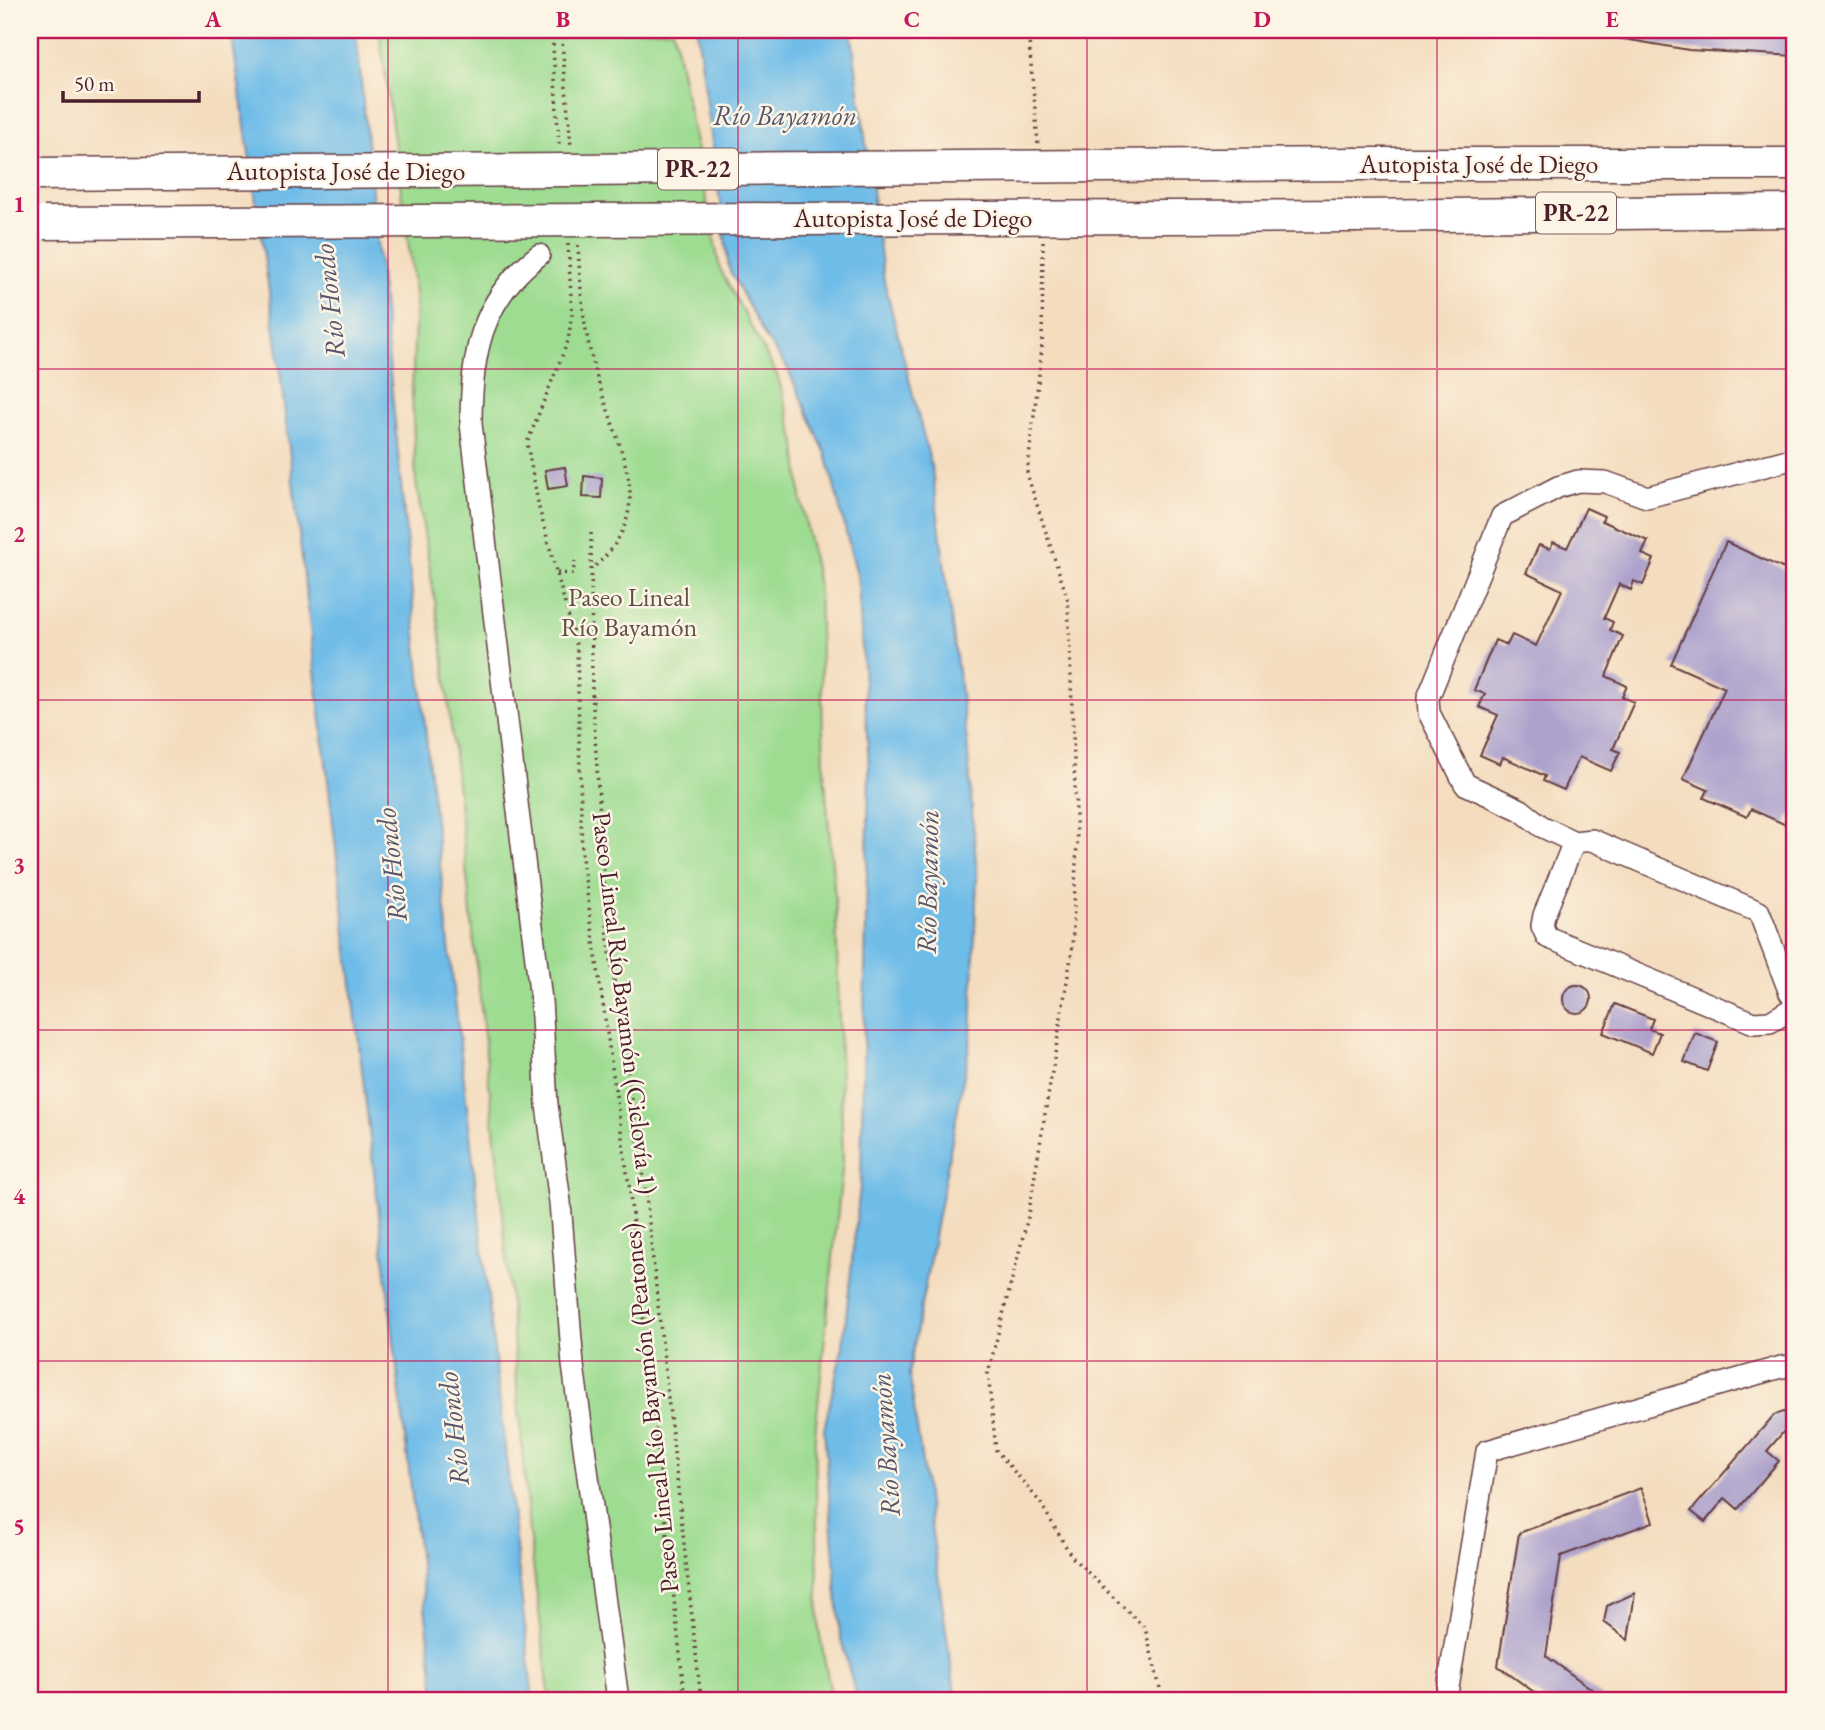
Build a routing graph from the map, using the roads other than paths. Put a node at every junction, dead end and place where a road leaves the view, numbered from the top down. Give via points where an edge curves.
1 (1795, 164) edge
2 (34, 174) edge
3 (1795, 211) edge
4 (34, 223) edge
5 (539, 255) dead end
6 (1795, 458) edge
7 (1574, 842) junction
8 (1795, 995) edge
9 (1795, 1007) edge
10 (1795, 1366) edge
11 (618, 1700) edge
12 (1446, 1700) edge

1 - 2 highway, Autopista José de Diego / PR-22, bridge
3 - 4 highway, Autopista José de Diego / PR-22, bridge
5 - 11 lane via 511,279 493,304 477,350 471,424 541,1000 573,1365
6 - 7 lane via 1647,497 1605,482 1578,481 1502,516 1428,698 1429,713 1465,784
7 - 8 lane via 1592,840 1759,912 1790,993
7 - 9 lane via 1544,915 1547,937 1754,1023 1770,1023
10 - 12 lane via 1487,1451

